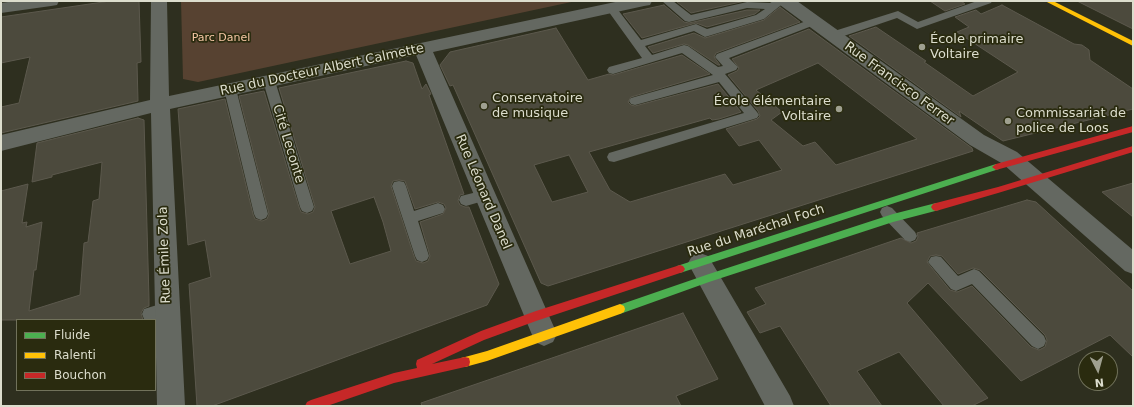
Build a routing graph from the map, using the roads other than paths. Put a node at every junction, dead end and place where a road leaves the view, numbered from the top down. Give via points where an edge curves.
1 (51, 1) edge
2 (159, 1) edge
3 (644, 1) edge
4 (667, 1) edge
5 (987, 1) edge
6 (1048, 1) edge
7 (780, 3) edge
8 (1, 8) edge
9 (611, 8) junction
10 (813, 22) junction
11 (832, 36) junction
12 (638, 44) junction
13 (1133, 44) edge
14 (422, 48) junction
15 (649, 60) junction
16 (613, 70) dead end
17 (719, 75) junction
18 (269, 81) junction
19 (230, 89) junction
20 (635, 101) dead end
21 (160, 104) junction
22 (1133, 129) edge
23 (1, 143) edge
24 (1133, 149) edge
25 (614, 156) dead end
26 (1015, 161) junction
27 (1035, 179) junction
28 (399, 186) dead end
29 (881, 204) junction
30 (307, 207) dead end
31 (438, 209) dead end
32 (261, 214) dead end
33 (410, 218) junction
34 (893, 218) junction
35 (910, 236) dead end
36 (422, 256) dead end
37 (936, 262) dead end
38 (1133, 264) edge
39 (705, 271) junction
40 (540, 325) junction
41 (1038, 341) dead end
42 (394, 378) junction
43 (172, 406) edge
44 (311, 406) edge
45 (780, 406) edge

1 - 8 street
2 - 21 street, Rue Émile Zola
3 - 9 street, Rue du Docteur Albert Calmette
4 - 7 lane via 689,19 747,5
5 - 11 lane via 917,26 898,14
6 - 13 main road
7 - 10 street, Rue Francisco Ferrer
7 - 12 lane via 760,17 705,33 696,27
9 - 12 lane
9 - 14 street, Rue du Docteur Albert Calmette
10 - 11 street, Rue Francisco Ferrer
10 - 17 lane via 721,57 732,67
11 - 26 street, Rue Francisco Ferrer via 977,140
12 - 15 lane
14 - 18 street, Rue du Docteur Albert Calmette
14 - 40 street, Rue Léonard Danel via 475,197
15 - 16 lane
15 - 17 lane via 684,49
17 - 20 lane
17 - 25 lane via 753,115
18 - 19 street, Rue du Docteur Albert Calmette
18 - 30 lane, Cité Leconte
19 - 21 street, Rue du Docteur Albert Calmette
19 - 32 lane
21 - 23 street, Rue du Docteur Albert Calmette
21 - 43 street, Rue Émile Zola via 158,311
22 - 26 main road, Rue du Maréchal Foch
24 - 27 main road, Rue du Maréchal Foch
26 - 27 street, Rue Francisco Ferrer
26 - 29 main road, Rue du Maréchal Foch
27 - 34 main road, Rue du Maréchal Foch
27 - 38 street, Rue Francisco Ferrer
28 - 33 lane
29 - 34 lane
29 - 39 main road, Rue du Maréchal Foch
31 - 33 lane
33 - 36 lane
34 - 35 lane
34 - 39 main road, Rue du Maréchal Foch
37 - 41 lane via 956,284 974,276
39 - 40 main road, Rue du Maréchal Foch
39 - 40 main road, Rue du Maréchal Foch
39 - 45 street
40 - 42 main road, Rue du Maréchal Foch via 467,342
40 - 42 main road, Rue du Maréchal Foch via 469,361
42 - 44 main road, Rue du Maréchal Foch

